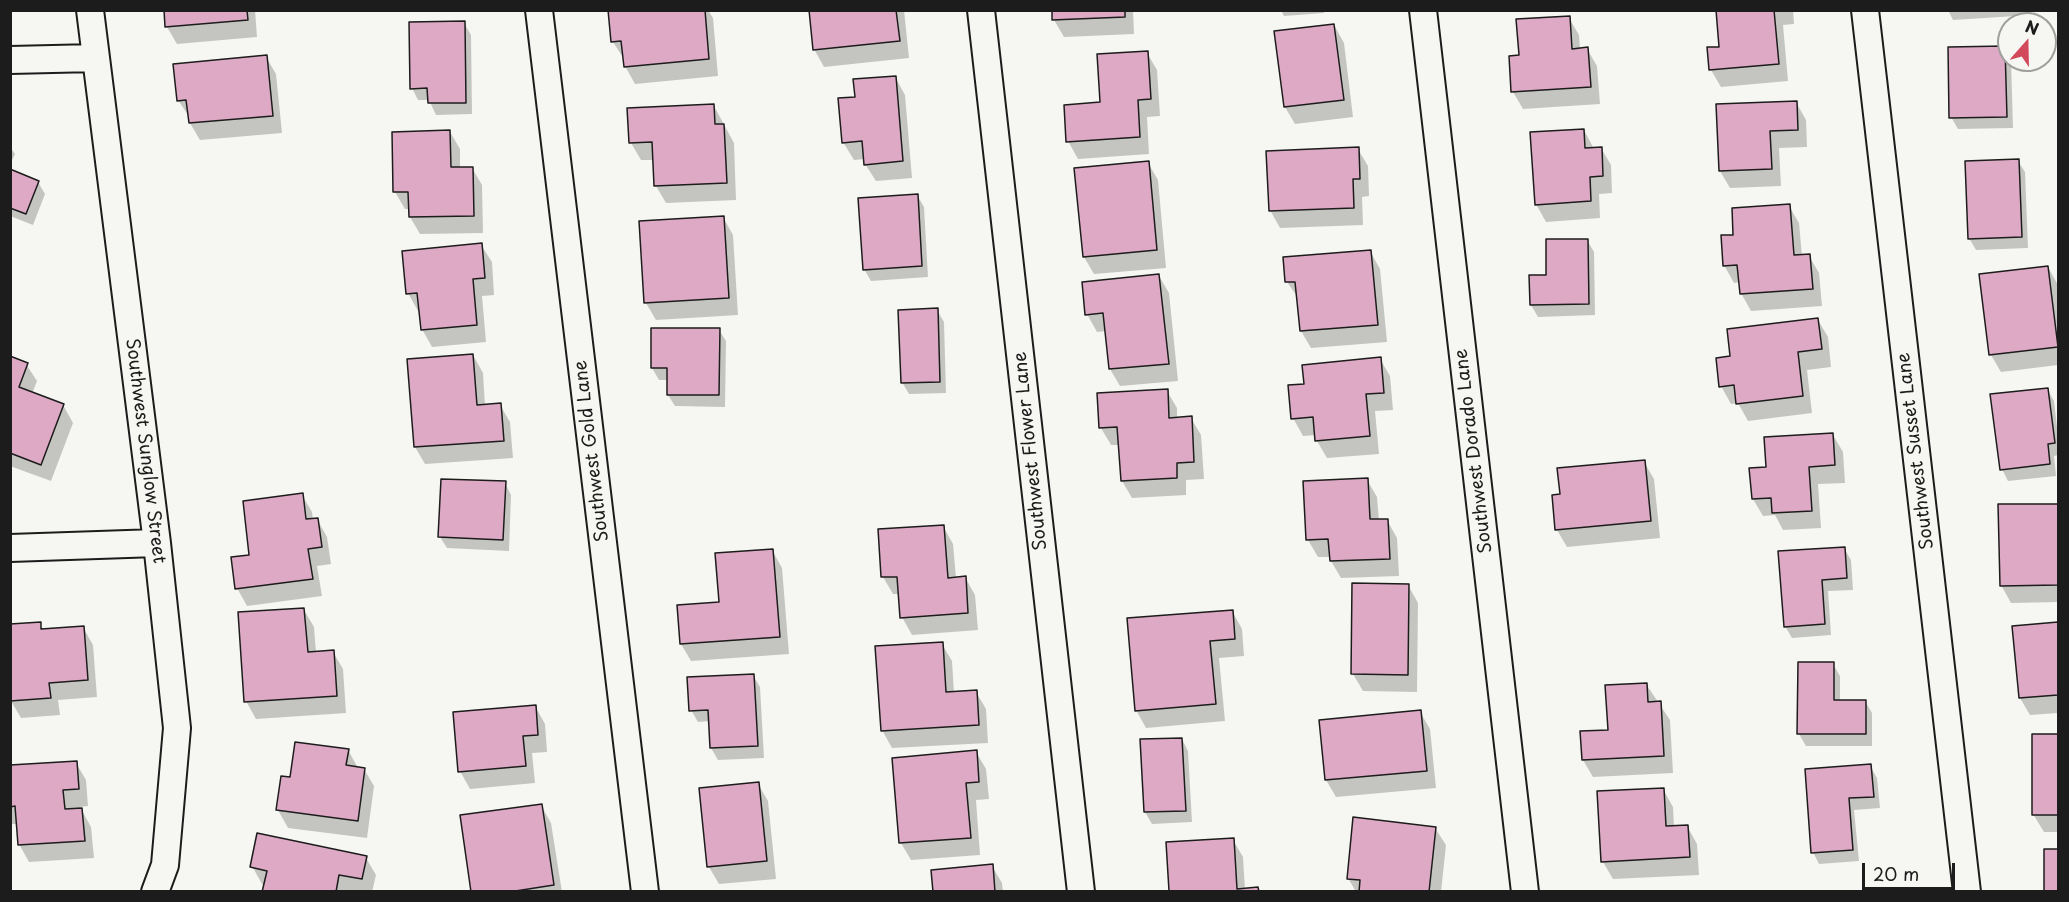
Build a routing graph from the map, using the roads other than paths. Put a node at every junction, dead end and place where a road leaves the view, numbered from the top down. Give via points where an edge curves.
1 (90, 10) edge
2 (540, 10) edge
3 (981, 10) edge
4 (1423, 10) edge
5 (1865, 10) edge
6 (95, 58) junction
7 (10, 60) edge
8 (157, 543) junction
9 (10, 548) edge
10 (155, 891) edge
11 (645, 891) edge
12 (1081, 891) edge
13 (1525, 891) edge
14 (1967, 891) edge

1 - 6 street, Southwest Sunglow Street
2 - 11 street, Southwest Gold Lane
3 - 12 street, Southwest Flower Lane
4 - 13 street, Southwest Dorado Lane
5 - 14 street, Southwest Susset Lane
6 - 7 street
6 - 8 street, Southwest Sunglow Street
8 - 9 street
8 - 10 street, Southwest Sunglow Street via 177,728 165,865

